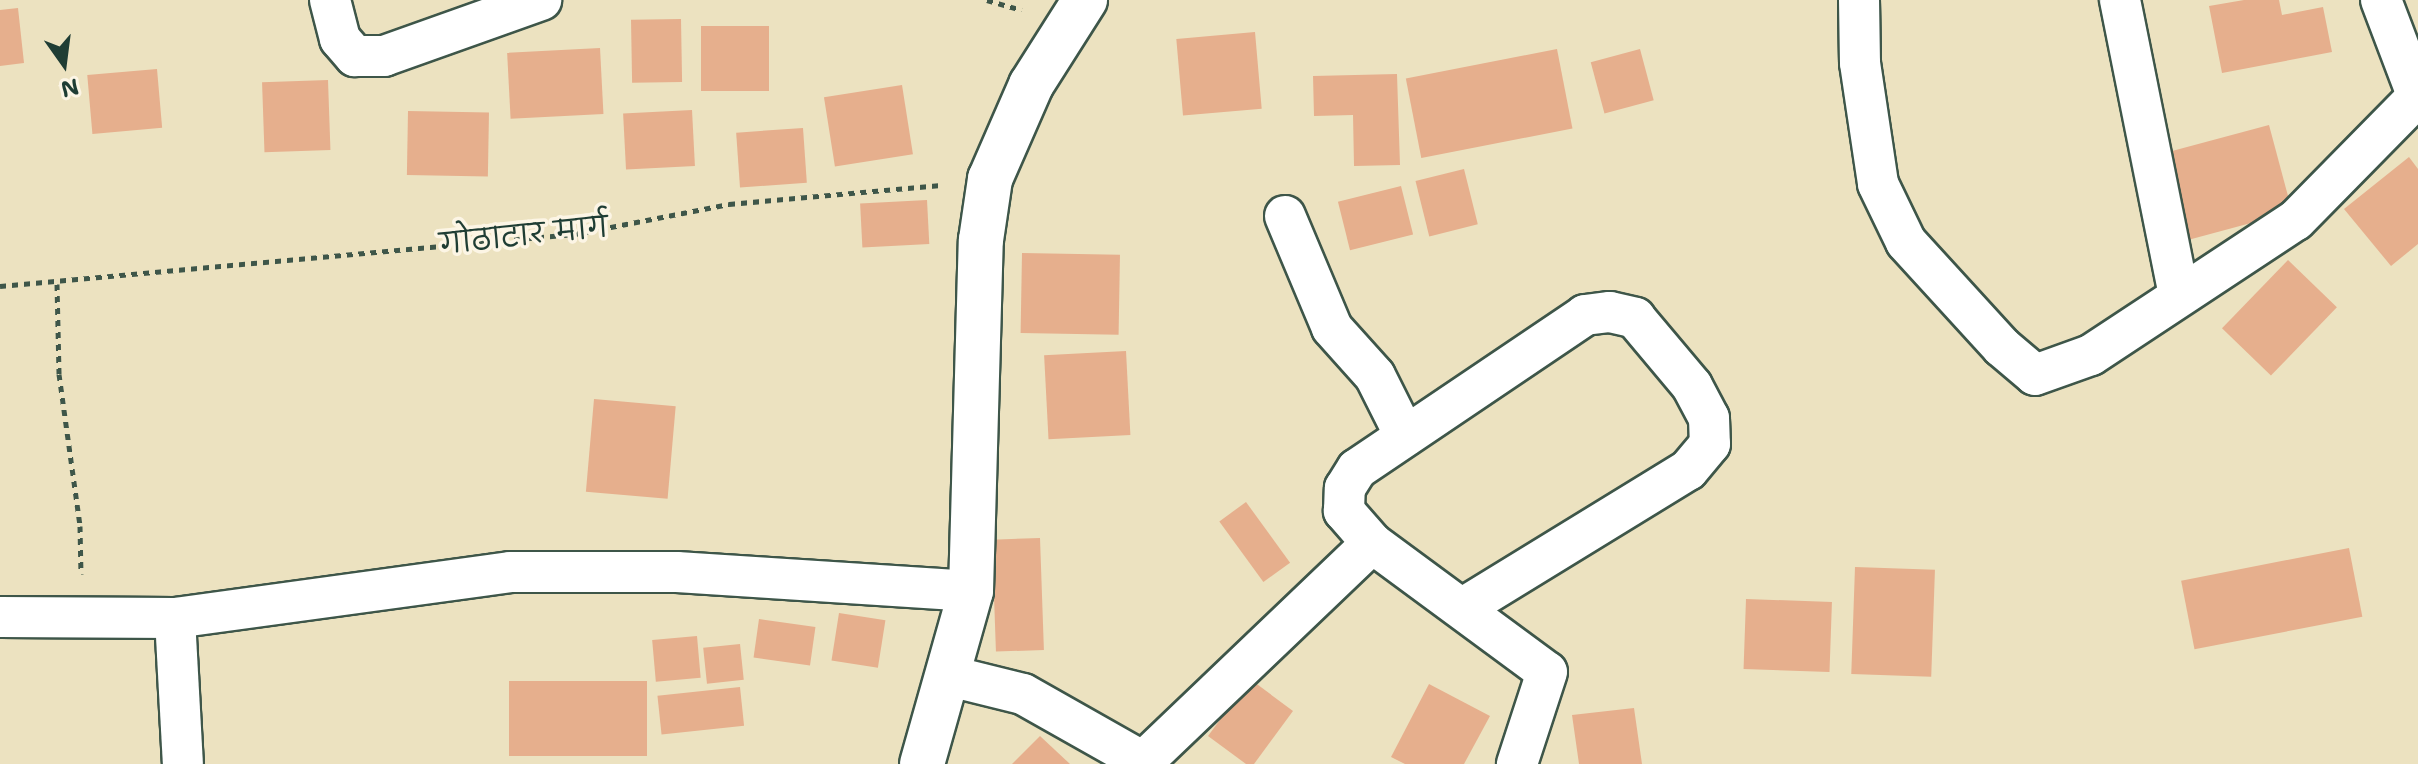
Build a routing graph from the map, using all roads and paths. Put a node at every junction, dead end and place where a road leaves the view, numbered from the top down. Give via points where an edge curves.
1 (330, 0) edge
2 (541, 0) edge
3 (1085, 0) edge
4 (1859, 0) edge
5 (2120, 0) edge
6 (2381, 0) edge
7 (2417, 96) edge
8 (990, 179) junction
9 (1285, 216) dead end
10 (57, 284) junction
11 (0, 286) edge
12 (2179, 295) junction
13 (1405, 436) junction
14 (1372, 543) junction
15 (971, 591) junction
16 (1463, 608) junction
17 (0, 617) edge
18 (82, 618) junction
19 (175, 618) junction
20 (950, 676) junction
21 (183, 764) edge
22 (922, 764) edge
23 (1517, 764) edge

1 - 2 street via 340,39 355,56 384,56
3 - 8 street via 1031,85
4 - 12 street via 1860,63 1878,184 1906,242 2002,347 2035,375 2091,355
5 - 12 street
6 - 7 street
7 - 12 street via 2296,220
8 - 10 path, गोठाटार मार्ग via 729,204 575,234
8 - 15 street via 981,240
9 - 13 street via 1332,328 1375,376
10 - 11 path, गोठाटार मार्ग
10 - 18 path via 59,374 80,526
13 - 14 street via 1357,469 1345,488 1344,511
13 - 16 street via 1585,315 1610,312 1635,318 1692,386 1709,418 1710,444 1688,470
14 - 16 street
14 - 20 street via 1143,762 1023,694
15 - 19 street via 677,572 510,572
15 - 20 street
16 - 23 street via 1547,672
17 - 18 street
18 - 19 street
19 - 21 street
20 - 22 street

